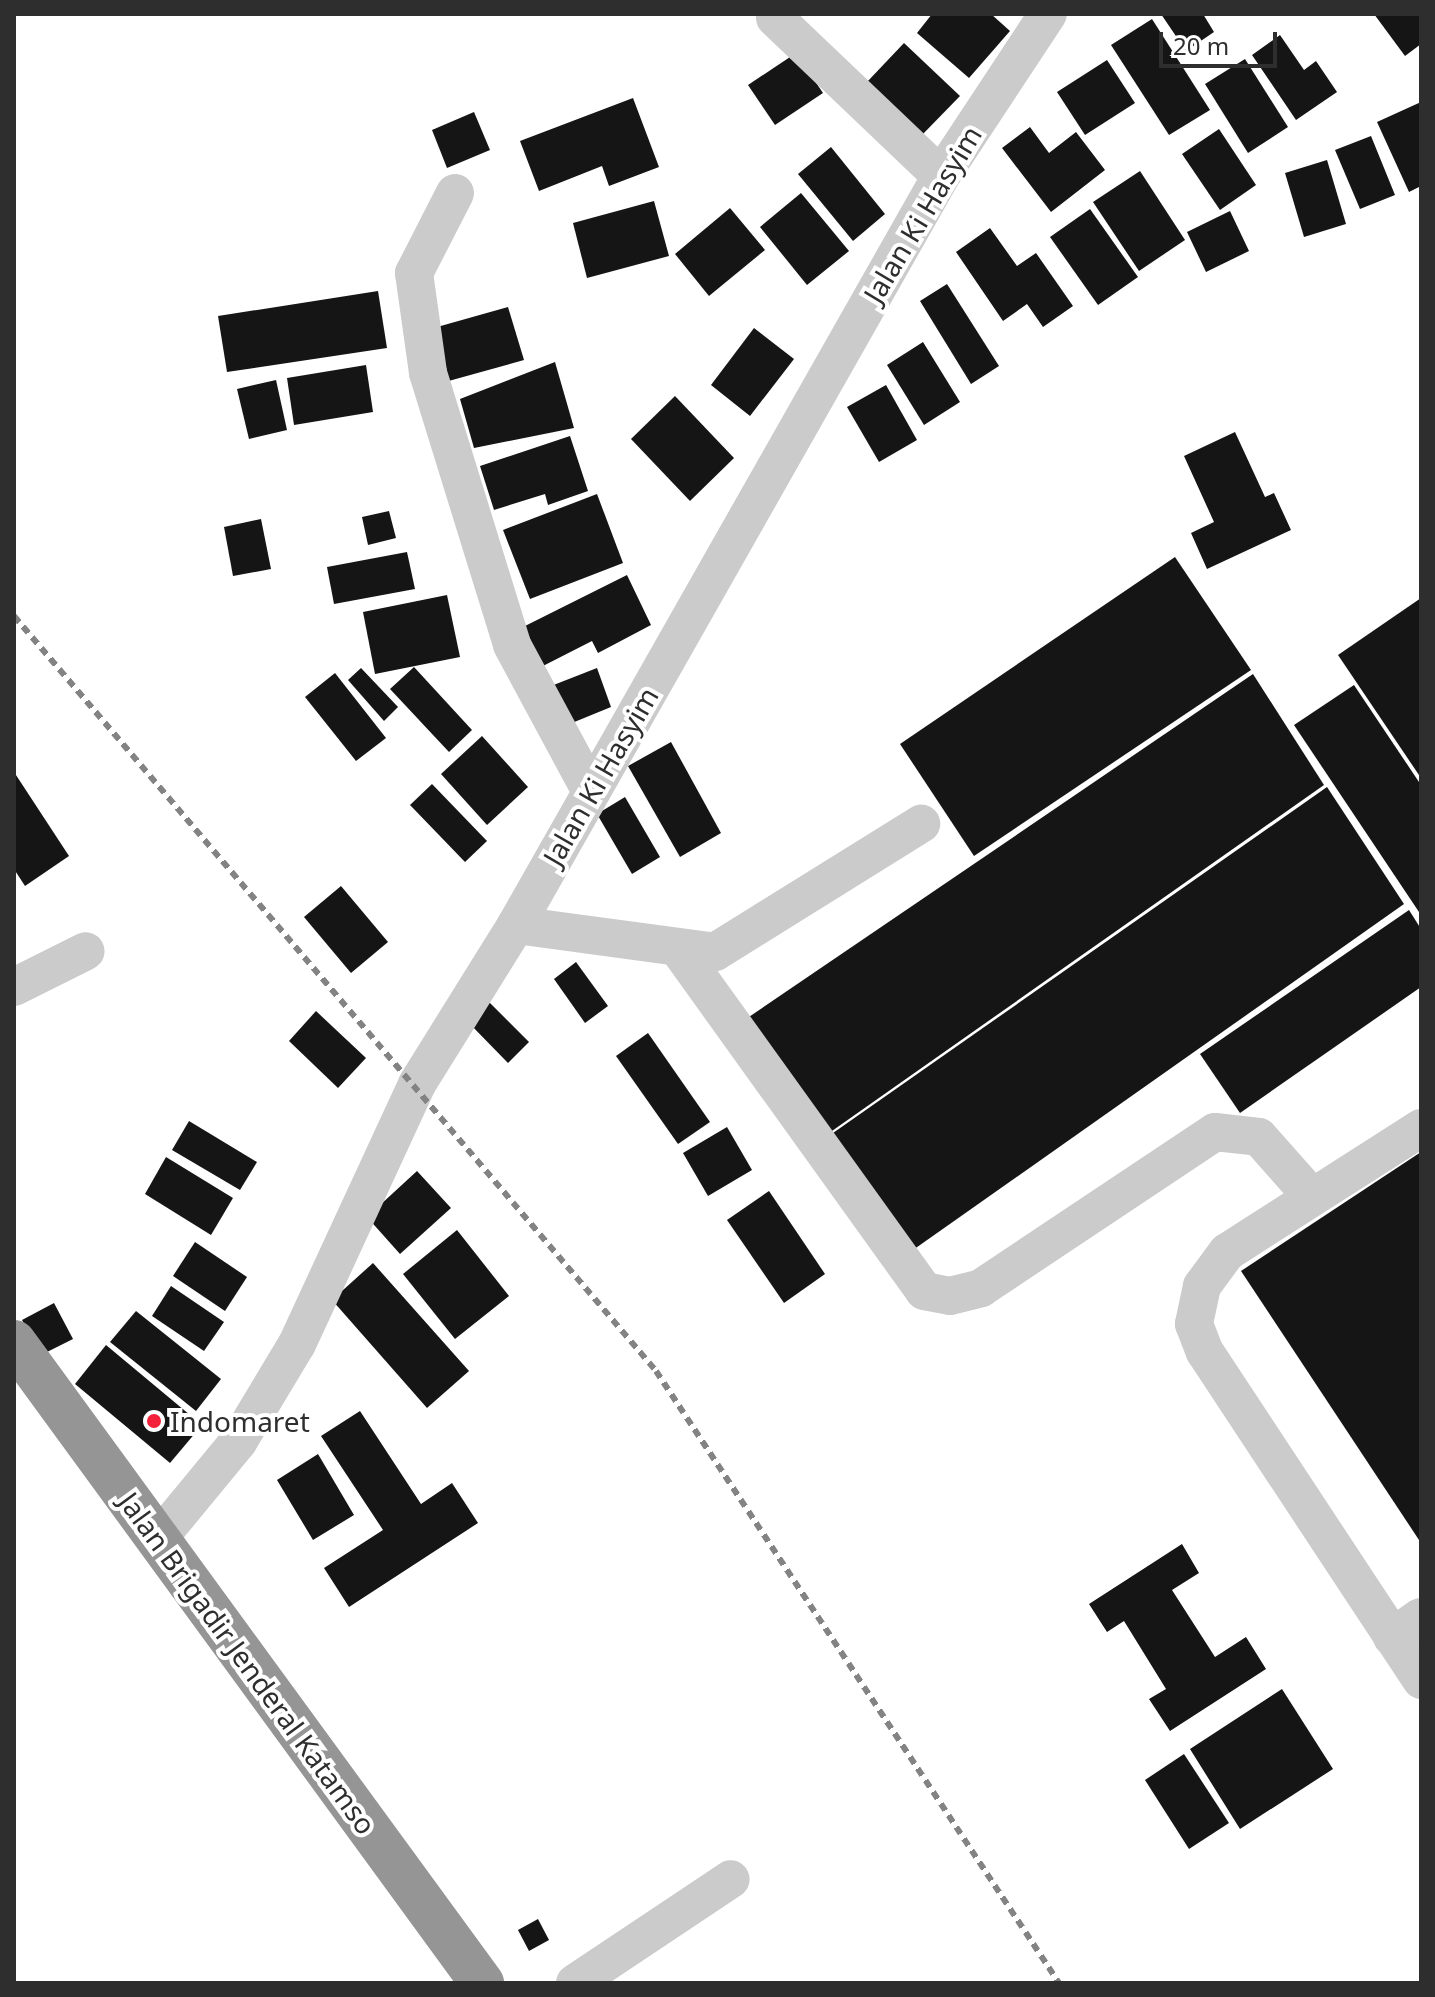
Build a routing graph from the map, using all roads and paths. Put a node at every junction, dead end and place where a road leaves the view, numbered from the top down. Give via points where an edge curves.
1 (1048, 14) edge
2 (775, 18) dead end
3 (941, 176) junction
4 (455, 193) dead end
5 (591, 792) junction
6 (921, 824) dead end
7 (516, 925) junction
8 (677, 947) junction
9 (86, 951) dead end
10 (14, 987) edge
11 (1421, 1128) edge
12 (1312, 1197) junction
13 (14, 1342) edge
14 (158, 1539) junction
15 (1407, 1627) edge
16 (1421, 1680) edge
17 (731, 1879) dead end
18 (482, 1983) edge
19 (575, 1983) edge

1 - 3 street, Jalan Ki Hasyim
2 - 3 street
3 - 5 street, Jalan Ki Hasyim
4 - 5 street via 414,273 428,373 512,645
5 - 7 street, Jalan Ki Hasyim
6 - 8 street via 734,947
7 - 8 street
7 - 14 street, Jalan Ki Hasyim via 417,1084 297,1344 238,1442
8 - 12 street via 924,1291 950,1296 981,1288 1215,1132 1259,1137
9 - 10 street
11 - 12 street
12 - 15 street via 1227,1252 1202,1286 1194,1324 1205,1352
13 - 14 highway, Jalan Brigadir Jenderal Katamso
14 - 18 highway, Jalan Brigadir Jenderal Katamso
15 - 16 street
17 - 19 street

